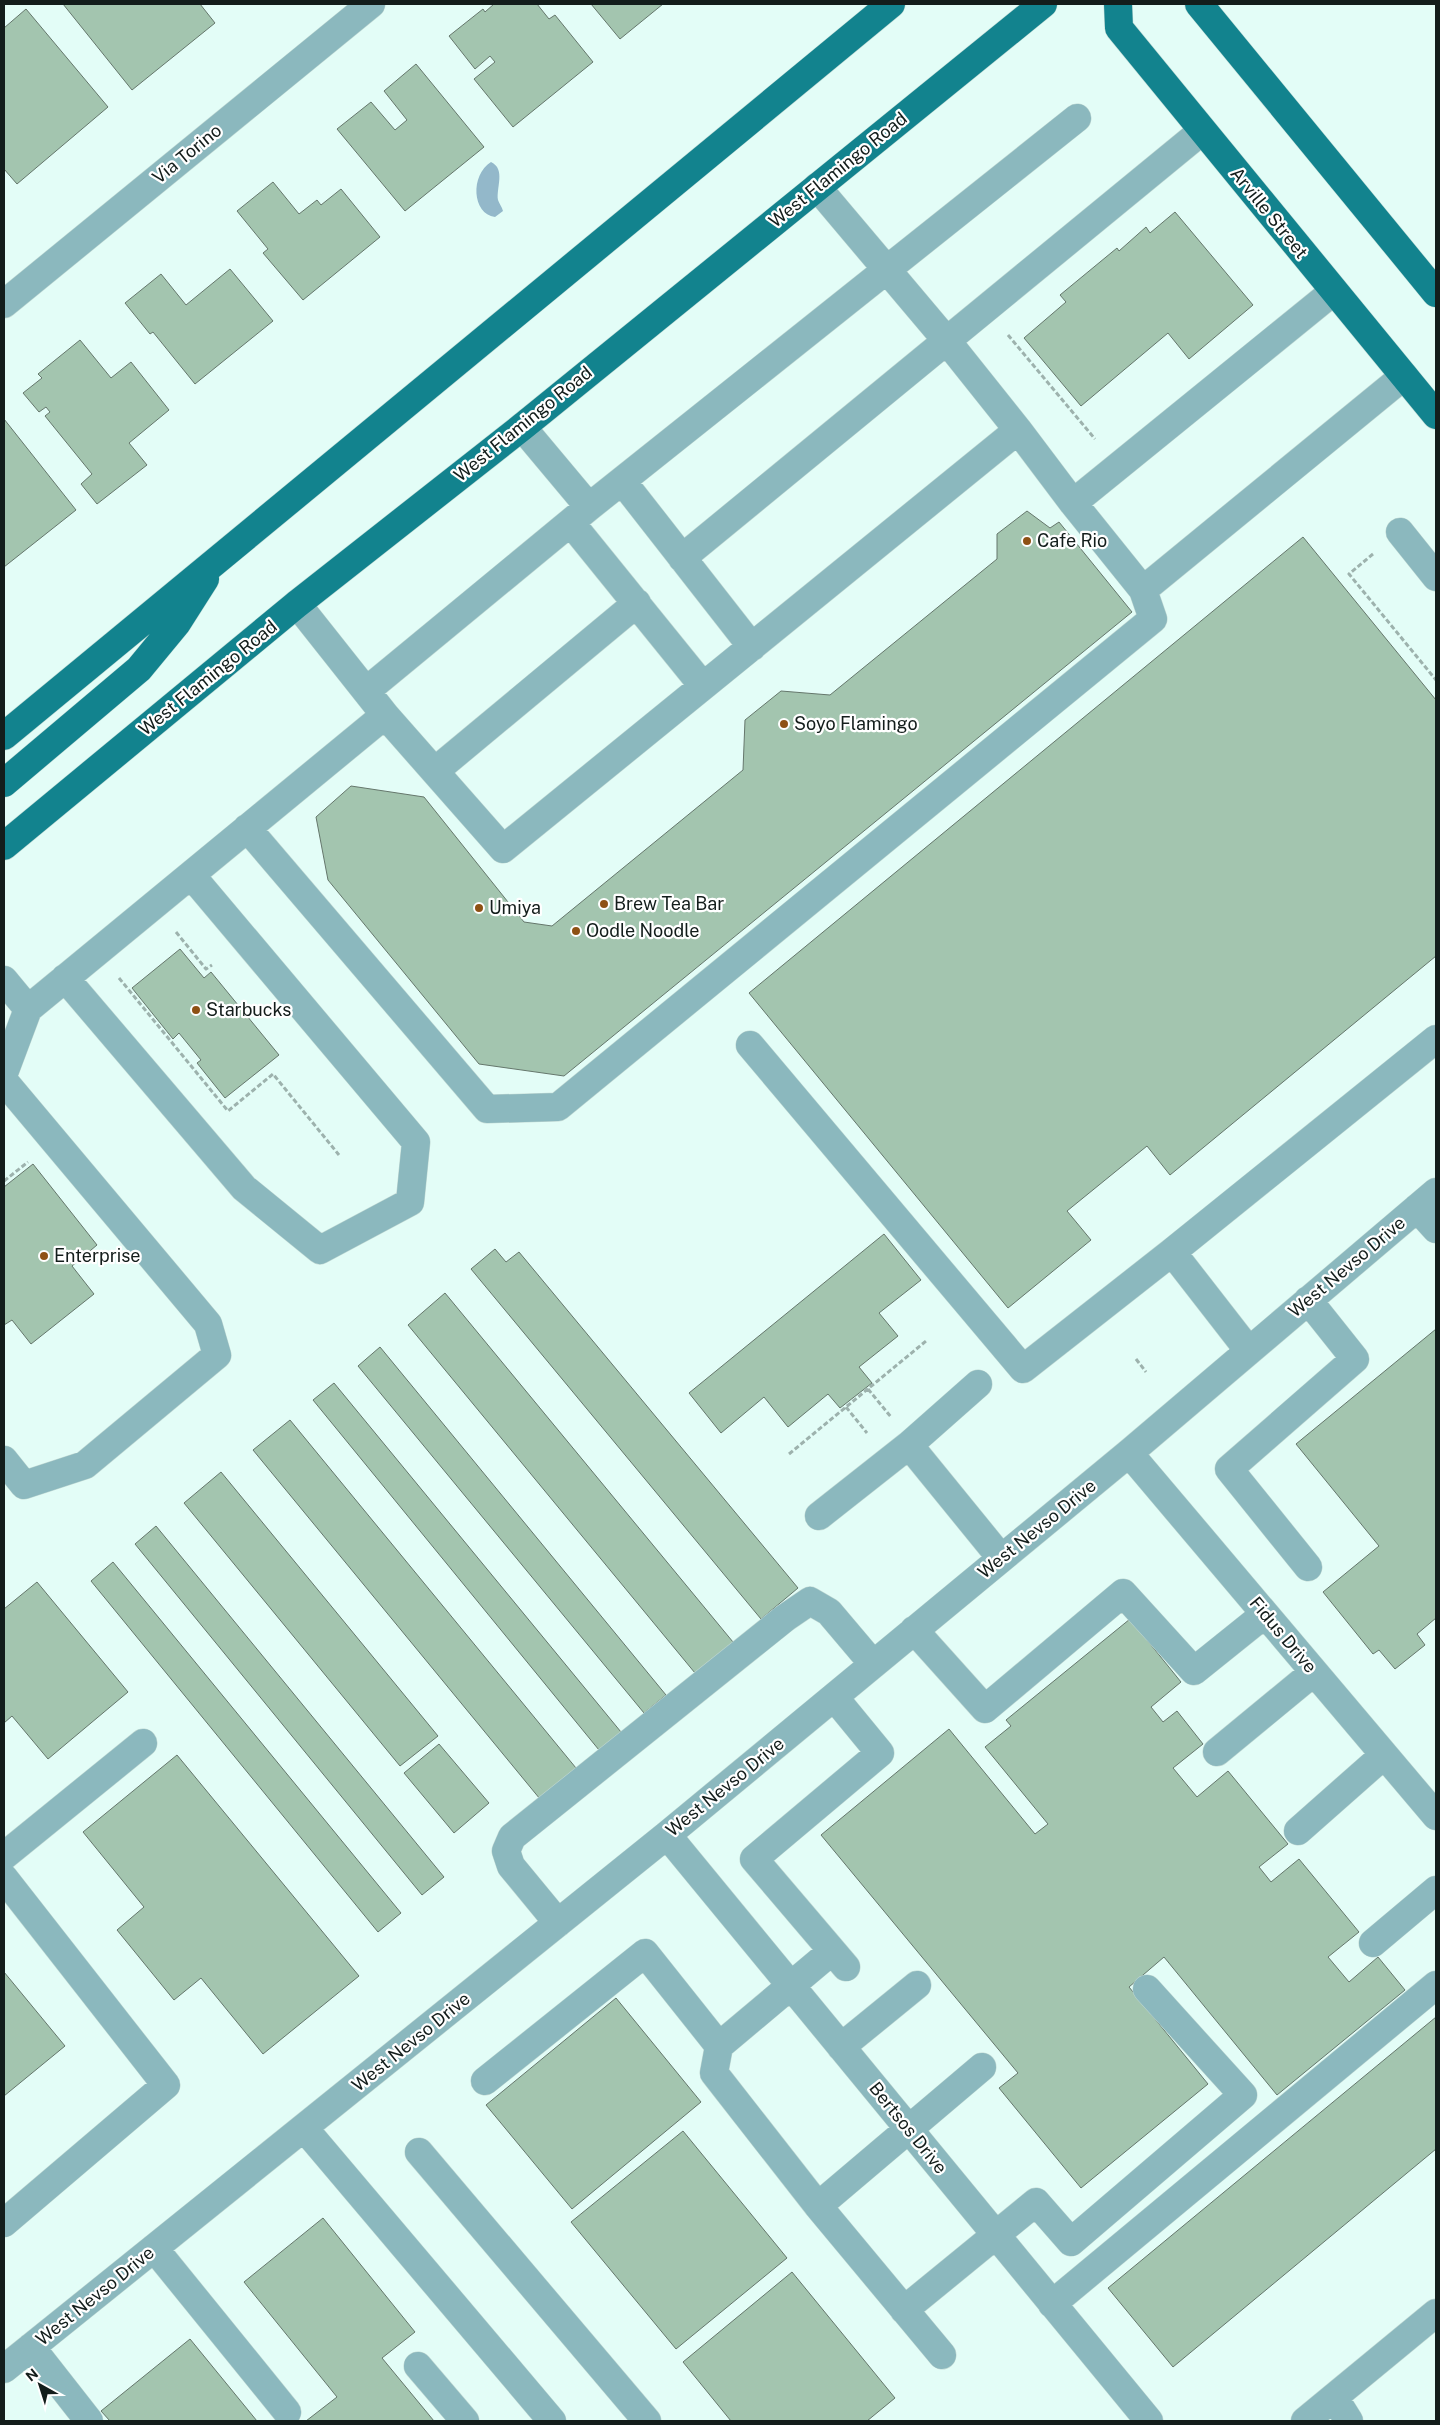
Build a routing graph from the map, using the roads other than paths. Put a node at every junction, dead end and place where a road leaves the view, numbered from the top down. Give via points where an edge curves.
1 (371, 4) edge
2 (891, 4) edge
3 (1043, 4) edge
4 (1118, 4) edge
5 (1199, 4) edge
6 (1077, 118) dead end
7 (1202, 131) junction
8 (817, 187) junction
9 (887, 269) junction
10 (1334, 291) junction
11 (1436, 293) edge
12 (4, 304) edge
13 (947, 341) junction
14 (1404, 376) junction
15 (1436, 415) edge
16 (522, 427) junction
17 (1018, 430) junction
18 (623, 482) junction
19 (1073, 503) junction
20 (580, 515) junction
21 (1400, 532) road end
22 (220, 557) junction
23 (682, 558) junction
24 (1436, 576) edge
25 (1143, 590) junction
26 (637, 603) junction
27 (297, 604) junction
28 (752, 647) junction
29 (703, 686) junction
30 (366, 691) junction
31 (385, 715) junction
32 (4, 736) edge
33 (435, 771) junction
34 (4, 783) edge
35 (247, 828) junction
36 (4, 846) edge
37 (191, 875) junction
38 (65, 978) junction
39 (4, 980) edge
40 (28, 1009) junction
41 (1436, 1039) edge
42 (750, 1045) dead end
43 (4, 1073) edge
44 (4, 1081) edge
45 (1426, 1200) edge
46 (1436, 1229) edge
47 (1172, 1252) junction
48 (1308, 1300) junction
49 (1249, 1351) junction
50 (978, 1384) dead end
51 (909, 1445) junction
52 (1129, 1453) junction
53 (4, 1460) edge
54 (819, 1516) dead end
55 (1001, 1558) junction
56 (1308, 1567) dead end
57 (1265, 1614) junction
58 (914, 1630) junction
59 (873, 1664) junction
60 (1314, 1672) junction
61 (834, 1697) junction
62 (143, 1743) dead end
63 (1217, 1752) dead end
64 (1384, 1755) junction
65 (1436, 1816) edge
66 (1298, 1830) dead end
67 (667, 1835) junction
68 (4, 1856) edge
69 (4, 1878) edge
70 (1436, 1890) edge
71 (558, 1923) junction
72 (1373, 1943) dead end
73 (917, 1985) dead end
74 (1436, 1985) edge
75 (791, 1986) junction
76 (1147, 1989) dead end
77 (719, 2046) junction
78 (841, 2047) junction
79 (982, 2067) dead end
80 (485, 2081) dead end
81 (304, 2128) junction
82 (908, 2129) junction
83 (419, 2152) dead end
84 (818, 2206) junction
85 (4, 2223) edge
86 (996, 2235) junction
87 (154, 2248) junction
88 (1052, 2304) junction
89 (904, 2310) junction
90 (1436, 2313) edge
91 (31, 2347) junction
92 (942, 2355) dead end
93 (418, 2366) dead end
94 (4, 2369) edge
95 (1334, 2397) junction
96 (287, 2412) dead end
97 (89, 2421) edge
98 (465, 2421) edge
99 (552, 2421) edge
100 (647, 2421) edge
101 (1149, 2421) edge
102 (1305, 2421) edge
103 (1349, 2421) edge

1 - 12 street, Via Torino
2 - 22 main road
3 - 8 main road, West Flamingo Road
4 - 7 main road, Arville Street via 1118,28
5 - 11 main road
6 - 9 street
7 - 10 main road, Arville Street
7 - 13 street
8 - 9 street
8 - 16 main road, West Flamingo Road
9 - 13 street
9 - 18 street
10 - 14 main road, Arville Street
10 - 19 street
13 - 17 street
13 - 23 street
14 - 15 main road, Arville Street
14 - 25 street
16 - 20 street
16 - 27 main road, West Flamingo Road
17 - 19 street
17 - 28 street
18 - 20 street
18 - 23 street
19 - 25 street
20 - 26 street
20 - 30 street
21 - 24 street
22 - 32 main road
22 - 34 main road via 177,623 139,669
23 - 28 street
25 - 35 street via 1153,619 558,1107 487,1109
26 - 29 street
26 - 33 street
27 - 30 street
27 - 36 main road, West Flamingo Road
28 - 29 street
29 - 33 street via 503,849
30 - 31 street
31 - 33 street
31 - 35 street
35 - 37 street
37 - 38 street
37 - 38 street via 416,1142 410,1202 320,1250 244,1188
38 - 40 street
39 - 40 street
40 - 43 street
41 - 47 street
42 - 47 street via 1023,1369
44 - 53 street via 208,1324 217,1355 85,1464 24,1485
45 - 46 street
45 - 48 street, West Nevso Drive
47 - 49 street
48 - 49 street, West Nevso Drive
48 - 56 street via 1356,1359 1229,1469
49 - 52 street, West Nevso Drive
50 - 51 street
51 - 54 street
51 - 55 street
52 - 55 street, West Nevso Drive
52 - 57 street, Fidus Drive
55 - 58 street, West Nevso Drive
57 - 58 street via 1194,1671 1123,1592 985,1709
57 - 60 street, Fidus Drive
58 - 59 street, West Nevso Drive
59 - 61 street, West Nevso Drive
59 - 71 street via 829,1612 810,1601 512,1837 506,1851 511,1866
60 - 63 street
60 - 64 street, Fidus Drive
61 - 67 street, West Nevso Drive
61 - 75 street via 880,1753 754,1859 839,1959
62 - 68 street
64 - 65 street, Fidus Drive
64 - 66 street
67 - 71 street, West Nevso Drive
67 - 75 street, Bertsos Drive
69 - 85 street via 166,2085
70 - 72 street
71 - 81 street, West Nevso Drive
73 - 78 street
74 - 88 street
75 - 77 street
75 - 78 street, Bertsos Drive
76 - 86 street via 1243,2095 1071,2242 1036,2202
77 - 80 street via 645,1953
77 - 84 street via 714,2073
78 - 82 street, Bertsos Drive
79 - 82 street
81 - 87 street, West Nevso Drive
81 - 99 street
82 - 84 street
82 - 86 street, Bertsos Drive
83 - 100 street
84 - 89 street
86 - 88 street, Bertsos Drive
86 - 89 street
87 - 91 street, West Nevso Drive
87 - 96 street
88 - 101 street, Bertsos Drive
89 - 92 street
90 - 95 street
91 - 94 street, West Nevso Drive
91 - 97 street
93 - 98 street
95 - 102 street
95 - 103 street

